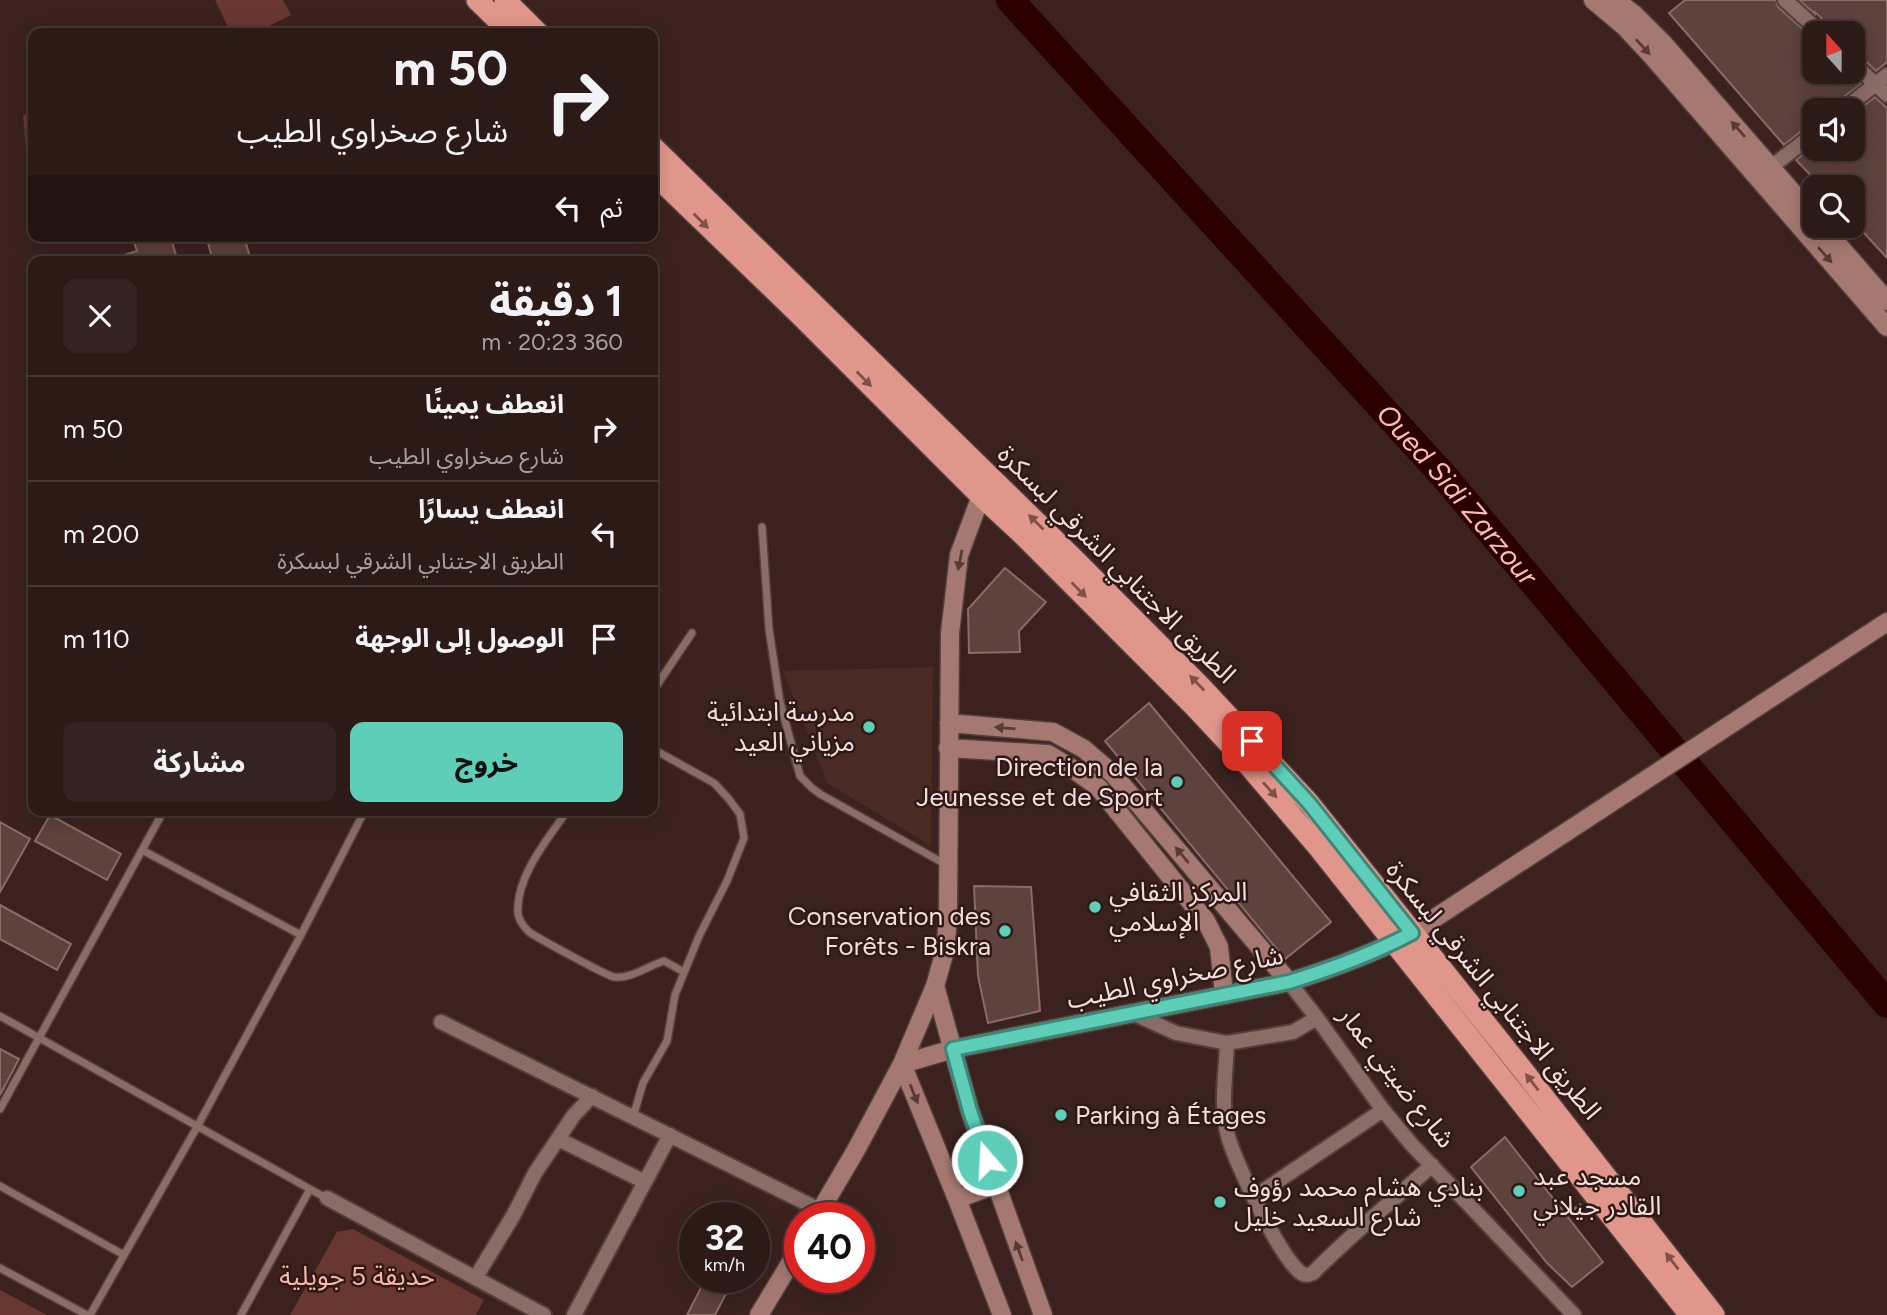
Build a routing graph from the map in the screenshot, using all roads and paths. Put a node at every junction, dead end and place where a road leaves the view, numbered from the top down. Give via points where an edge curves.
1 (477, 0) edge
2 (505, 0) edge
3 (1785, 0) edge
4 (1602, 1) edge
5 (1808, 21) edge
6 (506, 28) edge
7 (533, 28) edge
8 (1866, 70) edge
9 (1882, 79) edge
10 (1887, 95) edge
11 (1858, 98) edge
12 (1802, 143) edge
13 (658, 152) edge
14 (1771, 167) junction
15 (658, 178) edge
16 (1802, 203) edge
17 (1832, 238) edge
18 (1887, 301) edge
19 (1887, 327) edge
20 (981, 496) junction
21 (762, 527) dead end
22 (1887, 622) edge
23 (692, 633) dead end
24 (658, 684) edge
25 (949, 723) junction
26 (948, 748) junction
27 (658, 752) edge
28 (1114, 774) junction
29 (1098, 787) junction
30 (161, 816) edge
31 (362, 816) edge
32 (564, 816) edge
33 (142, 850) junction
34 (948, 866) junction
35 (1248, 933) junction
36 (301, 935) junction
37 (1403, 938) junction
38 (1219, 947) junction
39 (684, 972) junction
40 (1289, 982) junction
41 (935, 986) junction
42 (1224, 994) junction
43 (1130, 1012) junction
44 (0, 1016) edge
45 (1317, 1018) junction
46 (441, 1022) dead end
47 (40, 1038) junction
48 (1227, 1043) junction
49 (953, 1049) junction
50 (902, 1064) junction
51 (592, 1096) junction
52 (0, 1109) edge
53 (1382, 1110) junction
54 (634, 1116) junction
55 (197, 1127) junction
56 (670, 1135) junction
57 (558, 1139) junction
58 (1432, 1165) junction
59 (645, 1182) junction
60 (995, 1185) junction
61 (0, 1186) edge
62 (310, 1189) junction
63 (1254, 1197) junction
64 (327, 1198) joint
65 (957, 1199) junction
66 (796, 1202) edge
67 (825, 1202) edge
68 (1583, 1202) dead end
69 (1566, 1215) dead end
70 (124, 1255) junction
71 (0, 1268) edge
72 (784, 1274) edge
73 (476, 1278) junction
74 (89, 1315) edge
75 (241, 1315) edge
76 (544, 1315) edge
77 (574, 1315) edge
78 (759, 1315) edge
79 (1002, 1315) edge
80 (1043, 1315) edge
81 (1574, 1315) edge
82 (1690, 1315) edge
83 (1714, 1315) edge

1 - 6 highway
2 - 7 highway
3 - 5 street
14 -> 4 street via 1663,43 1634,15
4 -> 19 street
8 - 9 street
9 - 10 street
9 - 11 street
12 - 14 street
37 -> 13 highway, الطريق الاجتنابي الشرقي لبسكرة via 1309,803 1201,687
14 - 16 street
15 -> 20 highway, الطريق الاجتنابي الشرقي لبسكرة
17 - 18 street
20 -> 25 street via 959,555 950,633
20 -> 37 highway, الطريق الاجتنابي الشرقي لبسكرة via 1203,715
21 - 34 lane via 780,702 800,776 820,794
22 - 37 street, شارع صخراوي الطيب
23 - 24 lane
25 - 26 street
28 -> 25 street, شارع ضيتي عمار via 1084,749 1053,732
26 - 29 street via 1048,754
26 - 34 street
27 - 39 lane via 714,783 729,797 740,814 744,838
28 - 29 street
35 -> 28 street, شارع ضيتي عمار
29 - 38 street via 1206,921
30 - 33 lane
31 - 36 lane
32 - 39 lane via 536,854 519,897 518,918 528,931 612,977 633,975 664,961
33 - 36 lane
33 - 47 lane
34 - 41 street via 946,947
35 - 38 street
35 - 40 street, شارع ضيتي عمار
36 - 55 lane
37 - 40 street, شارع صخراوي الطيب
37 - 82 highway, الطريق الاجتنابي الشرقي لبسكرة
83 -> 37 highway, الطريق الاجتنابي الشرقي لبسكرة via 1522,1069
38 - 42 street
39 - 54 lane via 667,1041 643,1083
40 - 42 street, شارع صخراوي الطيب
40 - 45 street, شارع ضيتي عمار
41 - 49 street
41 - 50 street
42 - 43 street, شارع صخراوي الطيب
43 - 48 street via 1176,1033
43 - 49 street, شارع صخراوي الطيب
44 - 47 lane
45 - 48 street via 1293,1032
45 - 53 street, شارع ضيتي عمار
46 - 51 street
47 - 52 lane
47 - 55 lane
48 - 63 street via 1227,1135
49 - 50 street, شارع صخراوي الطيب
49 - 60 street
50 -> 65 street
50 - 67 street
51 - 54 street
51 - 57 street
53 - 58 street, شارع ضيتي عمار
53 - 63 street
54 - 56 street
55 - 62 lane
55 - 70 lane
56 - 59 street
56 - 66 street
57 - 59 street
57 - 73 street
58 - 63 street via 1307,1275 1280,1247
58 - 81 street, شارع ضيتي عمار
59 - 77 street
60 - 65 street
80 -> 60 street
61 - 70 lane
62 - 64 lane
62 - 75 lane
64 - 73 street
65 - 79 street
68 - 69 path
70 - 74 lane
71 - 74 lane
72 - 78 street
73 - 76 street

